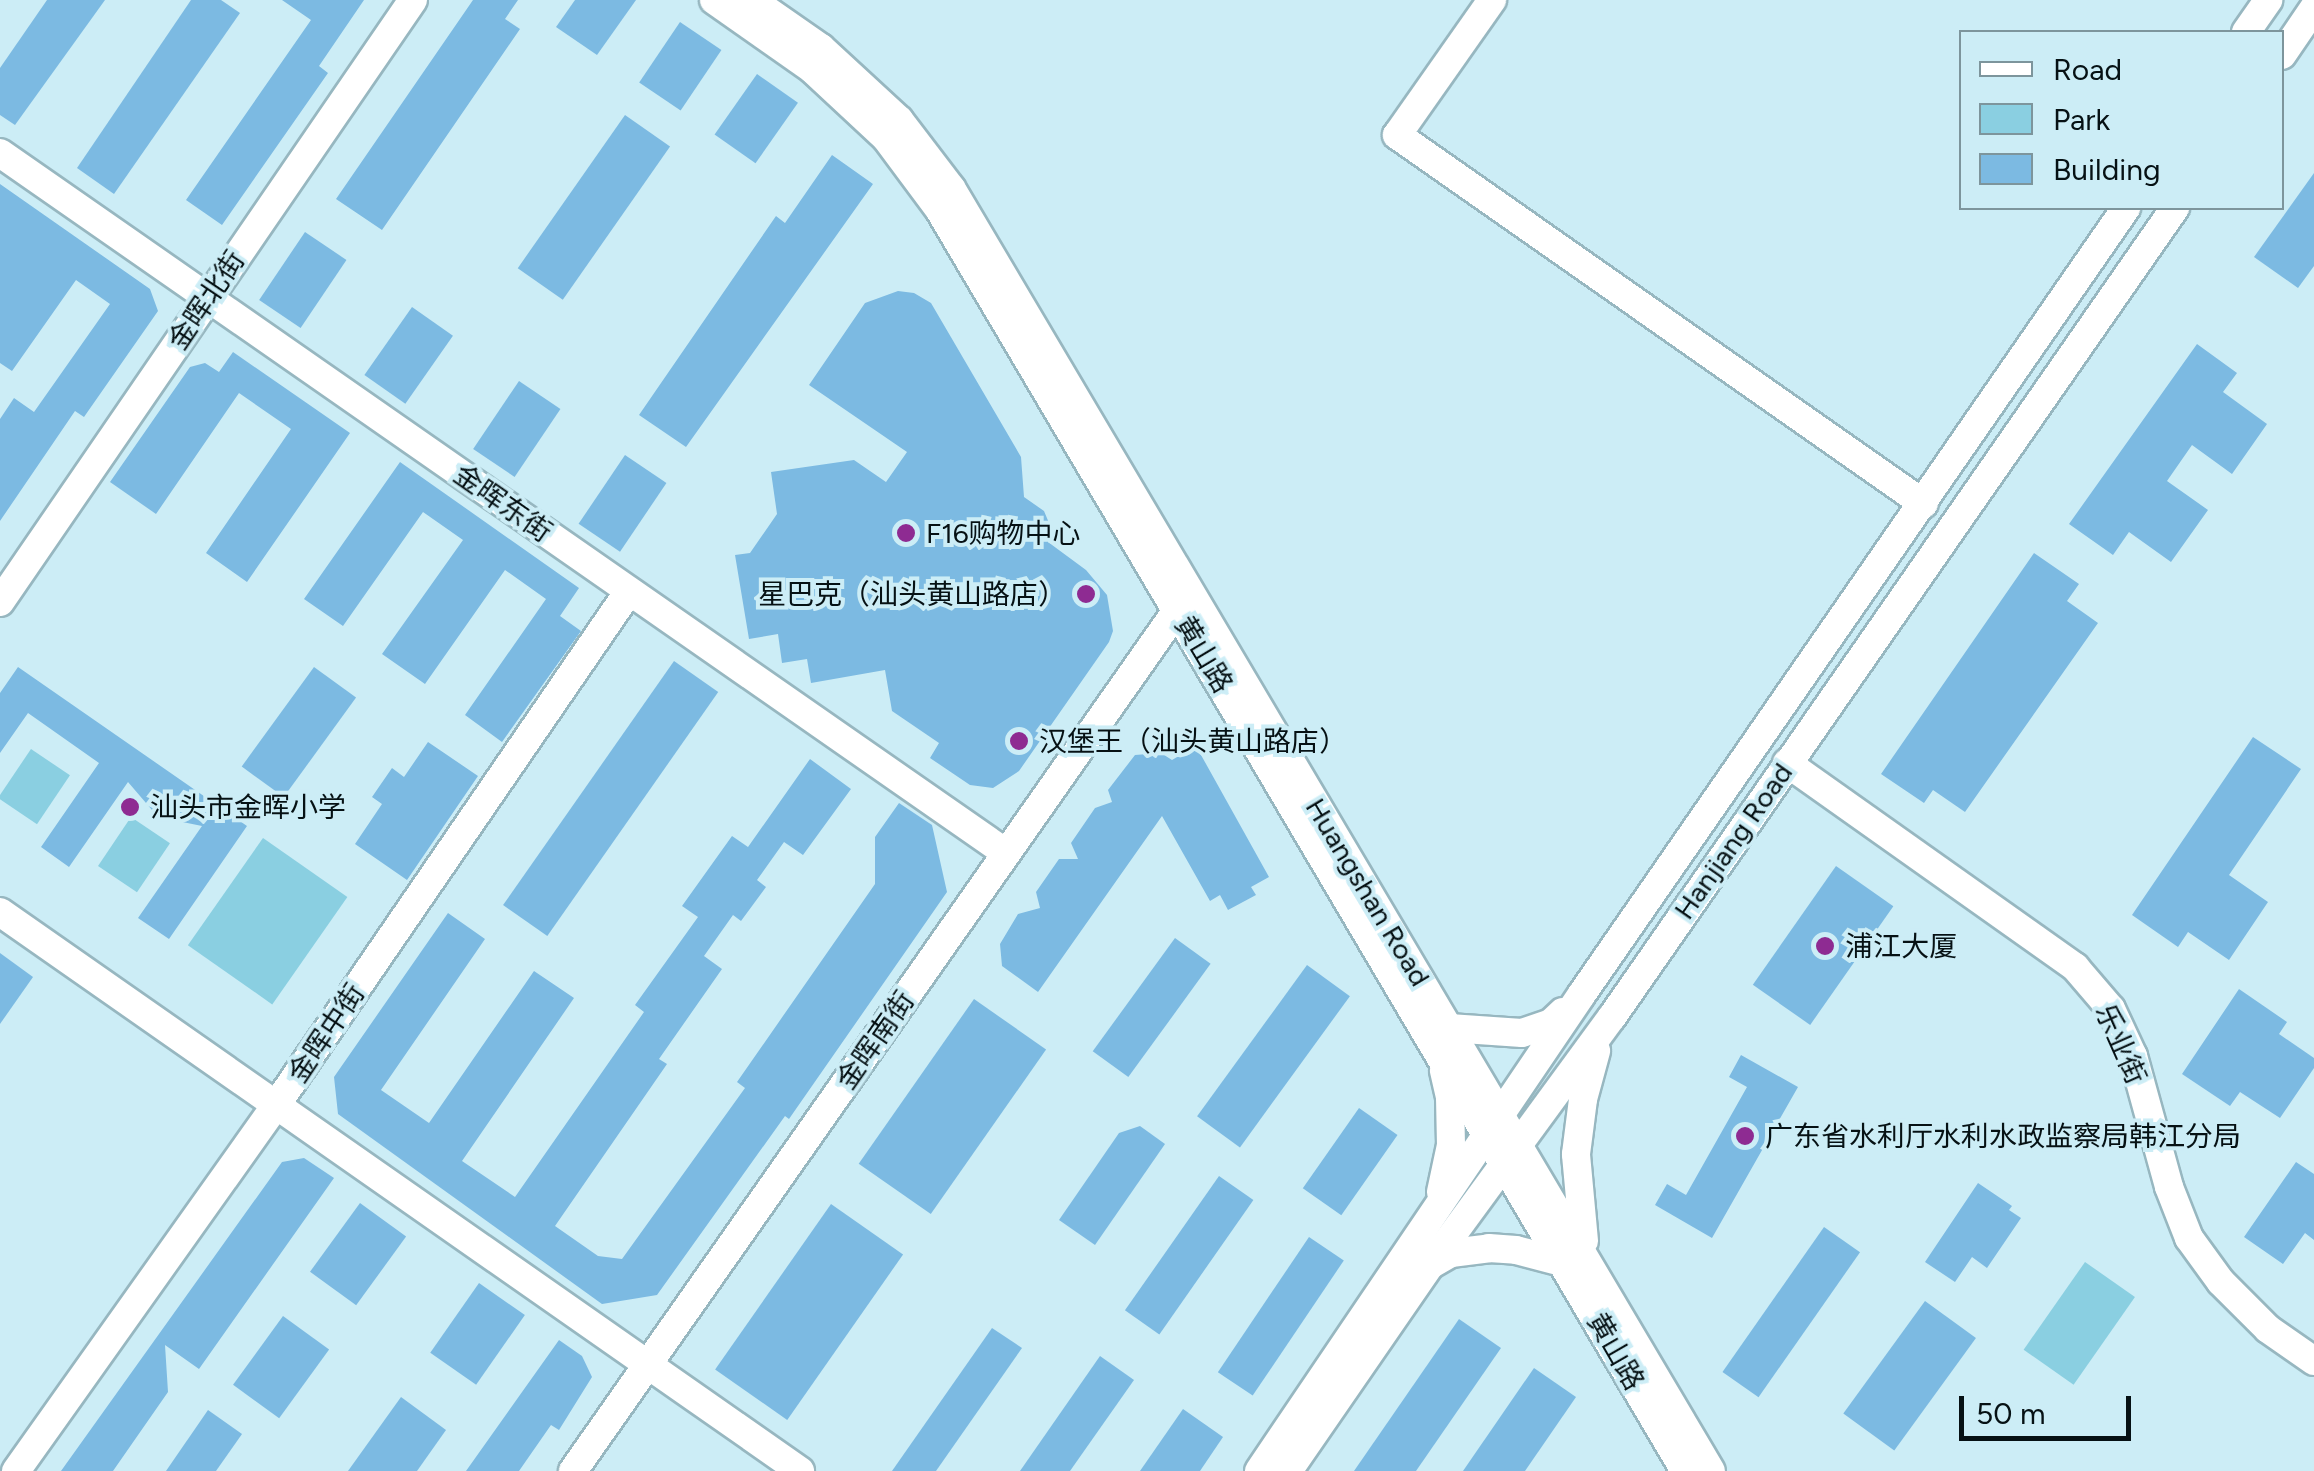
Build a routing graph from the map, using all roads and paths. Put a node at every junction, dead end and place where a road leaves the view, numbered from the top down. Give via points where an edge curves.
1 (413, 0) edge
2 (714, 0) edge
3 (752, 0) edge
4 (1492, 0) edge
5 (2268, 0) edge
6 (2314, 8) edge
7 (2247, 30) edge
8 (2284, 52) edge
9 (0, 153) edge
10 (2125, 210) edge
11 (2174, 210) edge
12 (208, 297) junction
13 (1924, 504) junction
14 (629, 590) junction
15 (0, 602) edge
16 (1178, 610) junction
17 (1786, 763) junction
18 (1006, 853) junction
19 (0, 912) edge
20 (1582, 994) junction
21 (1612, 1017) junction
22 (1444, 1040) junction
23 (277, 1104) junction
24 (1494, 1122) junction
25 (1512, 1152) junction
26 (1437, 1208) junction
27 (1575, 1258) junction
28 (1431, 1264) junction
29 (2314, 1361) edge
30 (649, 1362) junction
31 (16, 1471) edge
32 (572, 1471) edge
33 (800, 1471) edge
34 (1260, 1471) edge
35 (1288, 1471) edge
36 (1684, 1471) edge
37 (1712, 1471) edge

1 - 12 street, 金晖北街
2 - 16 street, 黄山路 via 812,69 886,138 938,210
3 - 22 street, Huangshan Road via 821,48 899,120 951,188
4 - 13 street via 1397,136
5 - 7 street
6 - 8 street
9 - 12 street, 金晖东街
10 - 13 street, Hanjiang Road
11 - 17 street, Hanjiang Road
12 - 14 street, 金晖东街
12 - 15 street, 金晖北街
13 - 20 street, Hanjiang Road
14 - 18 street, 金晖东街
14 - 23 street, 金晖中街
16 - 18 street, 金晖南街
16 - 22 street, 黄山路
17 - 21 street, Hanjiang Road
17 - 29 street, 乐业街 via 2075,967 2111,1008 2132,1056 2189,1238 2220,1282 2268,1329
18 - 30 street, 金晖南街
19 - 23 street
20 - 22 street via 1551,1023 1522,1033
20 - 24 street, Hanjiang Road
21 - 25 street, Hanjiang Road
21 - 27 street via 1583,1099
22 - 24 street, Huangshan Road
22 - 26 street via 1451,1145
23 - 30 street
23 - 31 street, 金晖中街
24 - 25 street, Huangshan Road
24 - 26 street, Hanjiang Road
25 - 27 street, Huangshan Road
25 - 28 street, Hanjiang Road
26 - 34 street, Hanjiang Road
27 - 28 street via 1489,1248 1451,1253
27 - 36 street, 黄山路
27 - 37 street, Huangshan Road
28 - 35 street, Hanjiang Road
30 - 32 street, 金晖南街
30 - 33 street

